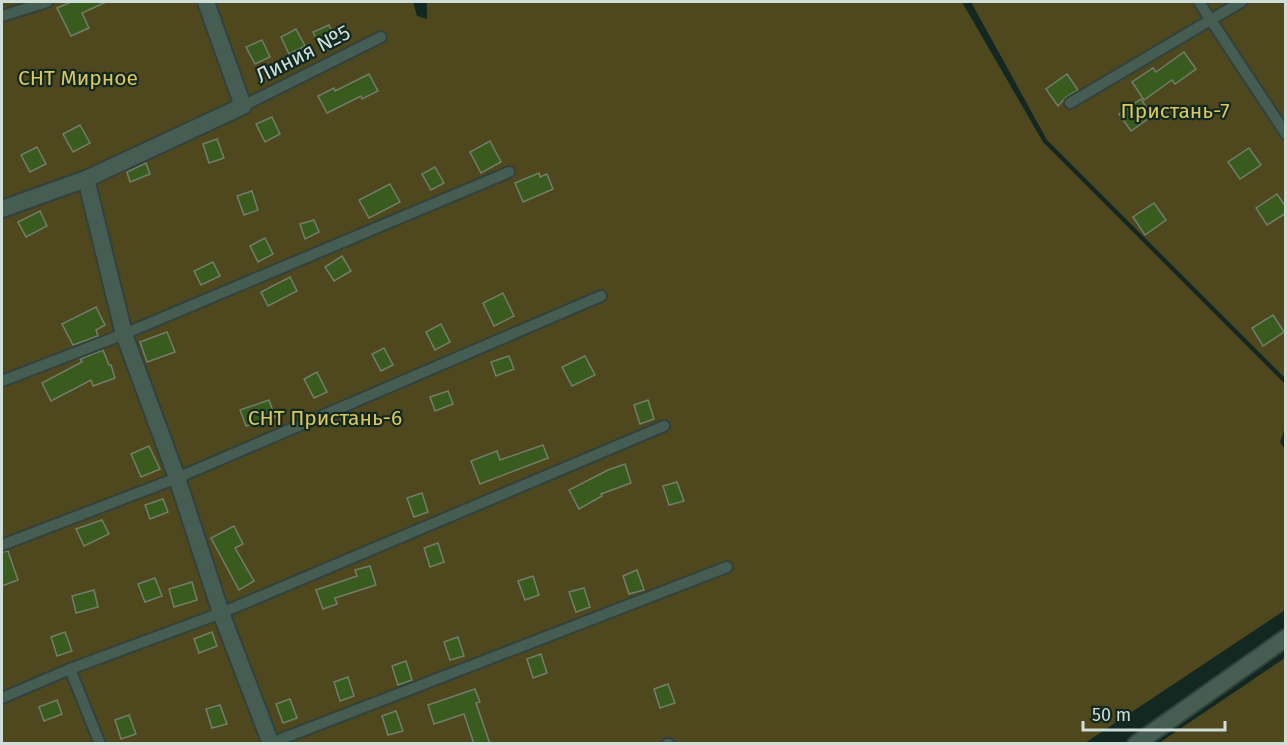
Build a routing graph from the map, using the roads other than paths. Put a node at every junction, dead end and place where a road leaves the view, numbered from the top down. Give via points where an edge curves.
1 (48, 2) edge
2 (206, 2) edge
3 (1199, 2) edge
4 (1241, 2) edge
5 (2, 16) edge
6 (1211, 20) junction
7 (381, 37) dead end
8 (1070, 104) dead end
9 (243, 106) junction
10 (1286, 134) edge
11 (509, 172) dead end
12 (86, 179) junction
13 (2, 209) edge
14 (601, 296) dead end
15 (124, 334) junction
16 (2, 381) edge
17 (664, 426) dead end
18 (177, 478) junction
19 (2, 545) edge
20 (727, 567) dead end
21 (221, 613) junction
22 (1286, 638) edge
23 (70, 669) junction
24 (2, 698) edge
25 (271, 743) edge
26 (100, 744) edge
27 (1136, 744) edge

1 - 5 lane
2 - 9 street
3 - 6 lane
4 - 6 lane
6 - 8 lane
6 - 10 lane
7 - 9 lane, Линия №5
9 - 12 street
11 - 15 lane
12 - 13 street
12 - 15 street
14 - 18 lane
15 - 16 lane
15 - 18 street
17 - 21 lane
18 - 19 lane
18 - 21 street
20 - 25 lane
21 - 23 lane
21 - 25 street
22 - 27 street
23 - 24 lane
23 - 26 lane

